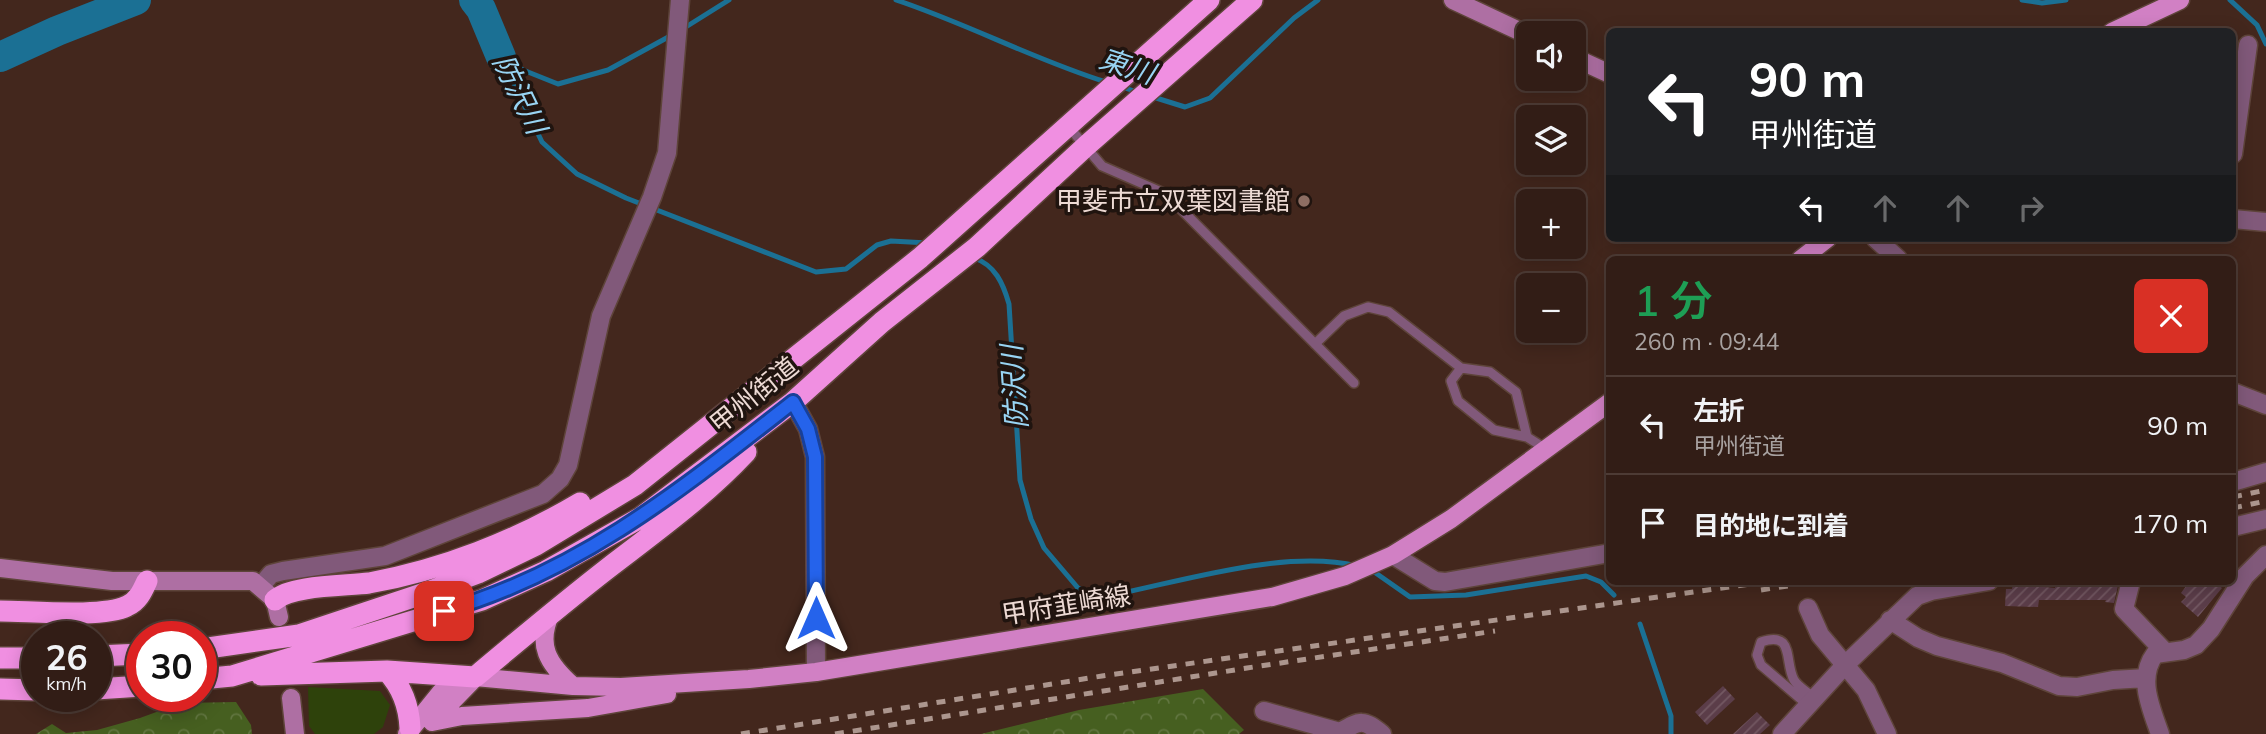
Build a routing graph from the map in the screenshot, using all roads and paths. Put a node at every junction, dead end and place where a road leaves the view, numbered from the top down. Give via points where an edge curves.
1 (680, 0) edge
2 (1209, 0) edge
3 (1252, 0) edge
4 (1452, 0) edge
5 (2180, 0) edge
6 (2141, 25) edge
7 (1516, 29) edge
8 (2248, 46) dead end
9 (1586, 63) edge
10 (1606, 72) edge
11 (2236, 117) edge
12 (1068, 126) junction
13 (1086, 146) junction
14 (2236, 219) edge
15 (2266, 222) edge
16 (1823, 242) edge
17 (1879, 242) edge
18 (1805, 256) edge
19 (1895, 256) edge
20 (837, 325) junction
21 (1315, 344) junction
22 (1461, 368) junction
23 (1354, 383) dead end
24 (2236, 393) edge
25 (793, 402) junction
26 (1606, 405) edge
27 (2266, 405) edge
28 (1527, 437) junction
29 (1546, 449) junction
30 (2266, 472) edge
31 (2236, 481) edge
32 (2266, 519) edge
33 (2236, 526) edge
34 (1606, 554) edge
35 (2266, 555) edge
36 (1386, 558) junction
37 (0, 568) edge
38 (147, 581) junction
39 (1965, 585) edge
40 (2130, 585) edge
41 (272, 601) junction
42 (1808, 608) dead end
43 (0, 611) edge
44 (551, 613) junction
45 (1890, 620) junction
46 (217, 647) edge
47 (2164, 651) junction
48 (0, 658) edge
49 (21, 658) edge
50 (1845, 665) junction
51 (387, 671) junction
52 (816, 671) junction
53 (232, 676) junction
54 (475, 677) junction
55 (217, 678) edge
56 (2146, 678) junction
57 (749, 679) junction
58 (573, 686) junction
59 (0, 690) edge
60 (21, 690) edge
61 (291, 698) dead end
62 (1812, 702) junction
63 (1264, 711) dead end
64 (417, 729) edge
65 (295, 734) edge
66 (1382, 734) edge
67 (1782, 734) edge
68 (1887, 734) edge
69 (2160, 734) edge

1 - 41 street via 667,153 601,316 571,454 560,479 543,494 384,556 271,574
2 - 12 highway, 甲州街道
3 - 13 highway, 甲州街道
4 - 7 street
5 - 6 main road
8 - 11 street
9 - 10 street
12 - 13 lane
12 - 20 highway, 甲州街道 via 946,236
13 - 21 lane via 1102,166 1166,194
13 - 25 highway, 甲州街道 via 977,247 882,322
14 - 15 street
16 - 18 main road
17 - 19 street
20 - 41 highway via 793,351 623,476 528,530 416,572 304,589
20 - 46 highway, 甲州街道 via 635,485 536,545 436,589 299,635
21 - 22 lane via 1344,316 1368,307 1389,312
21 - 23 lane
22 - 28 lane via 1490,372 1516,392
22 - 28 lane via 1451,381 1458,401 1494,430
24 - 27 street
25 - 44 highway via 718,482
25 - 52 street via 808,429 815,457
25 - 53 highway, 甲州街道 via 640,518 546,572 482,600
26 - 29 main road, 甲府韮崎線
28 - 29 lane
29 - 36 main road, 甲府韮崎線 via 1451,519
30 - 31 street
32 - 33 street
34 - 36 street via 1445,582
35 - 47 street via 2245,576 2196,645
36 - 52 main road, 甲府韮崎線 via 1345,576 1272,597
37 - 38 street
38 - 41 street via 253,581
38 - 43 highway via 141,596 109,612
39 - 45 street via 1917,596
40 - 47 street via 2124,609
42 - 50 street via 1820,635
44 - 54 highway
44 - 58 main road via 543,642 548,659
45 - 50 street
45 - 56 street via 1937,646 2002,663 2059,686 2077,688
47 - 56 street via 2147,664
48 - 49 highway
50 - 62 street
50 - 68 street via 1866,690
51 - 53 highway
51 - 54 highway
51 - 64 highway
52 - 57 main road, 甲府韮崎線
53 - 55 highway, 甲州街道
54 - 58 main road, 甲府韮崎線
54 - 64 main road
56 - 69 street via 2147,697
57 - 58 main road, 甲府韮崎線
57 - 64 main road via 588,708 462,716
59 - 60 highway
61 - 65 street
62 - 62 lane via 1761,665 1757,655 1761,642 1782,642 1794,681
62 - 67 street
63 - 66 street via 1340,732 1357,722 1368,723

